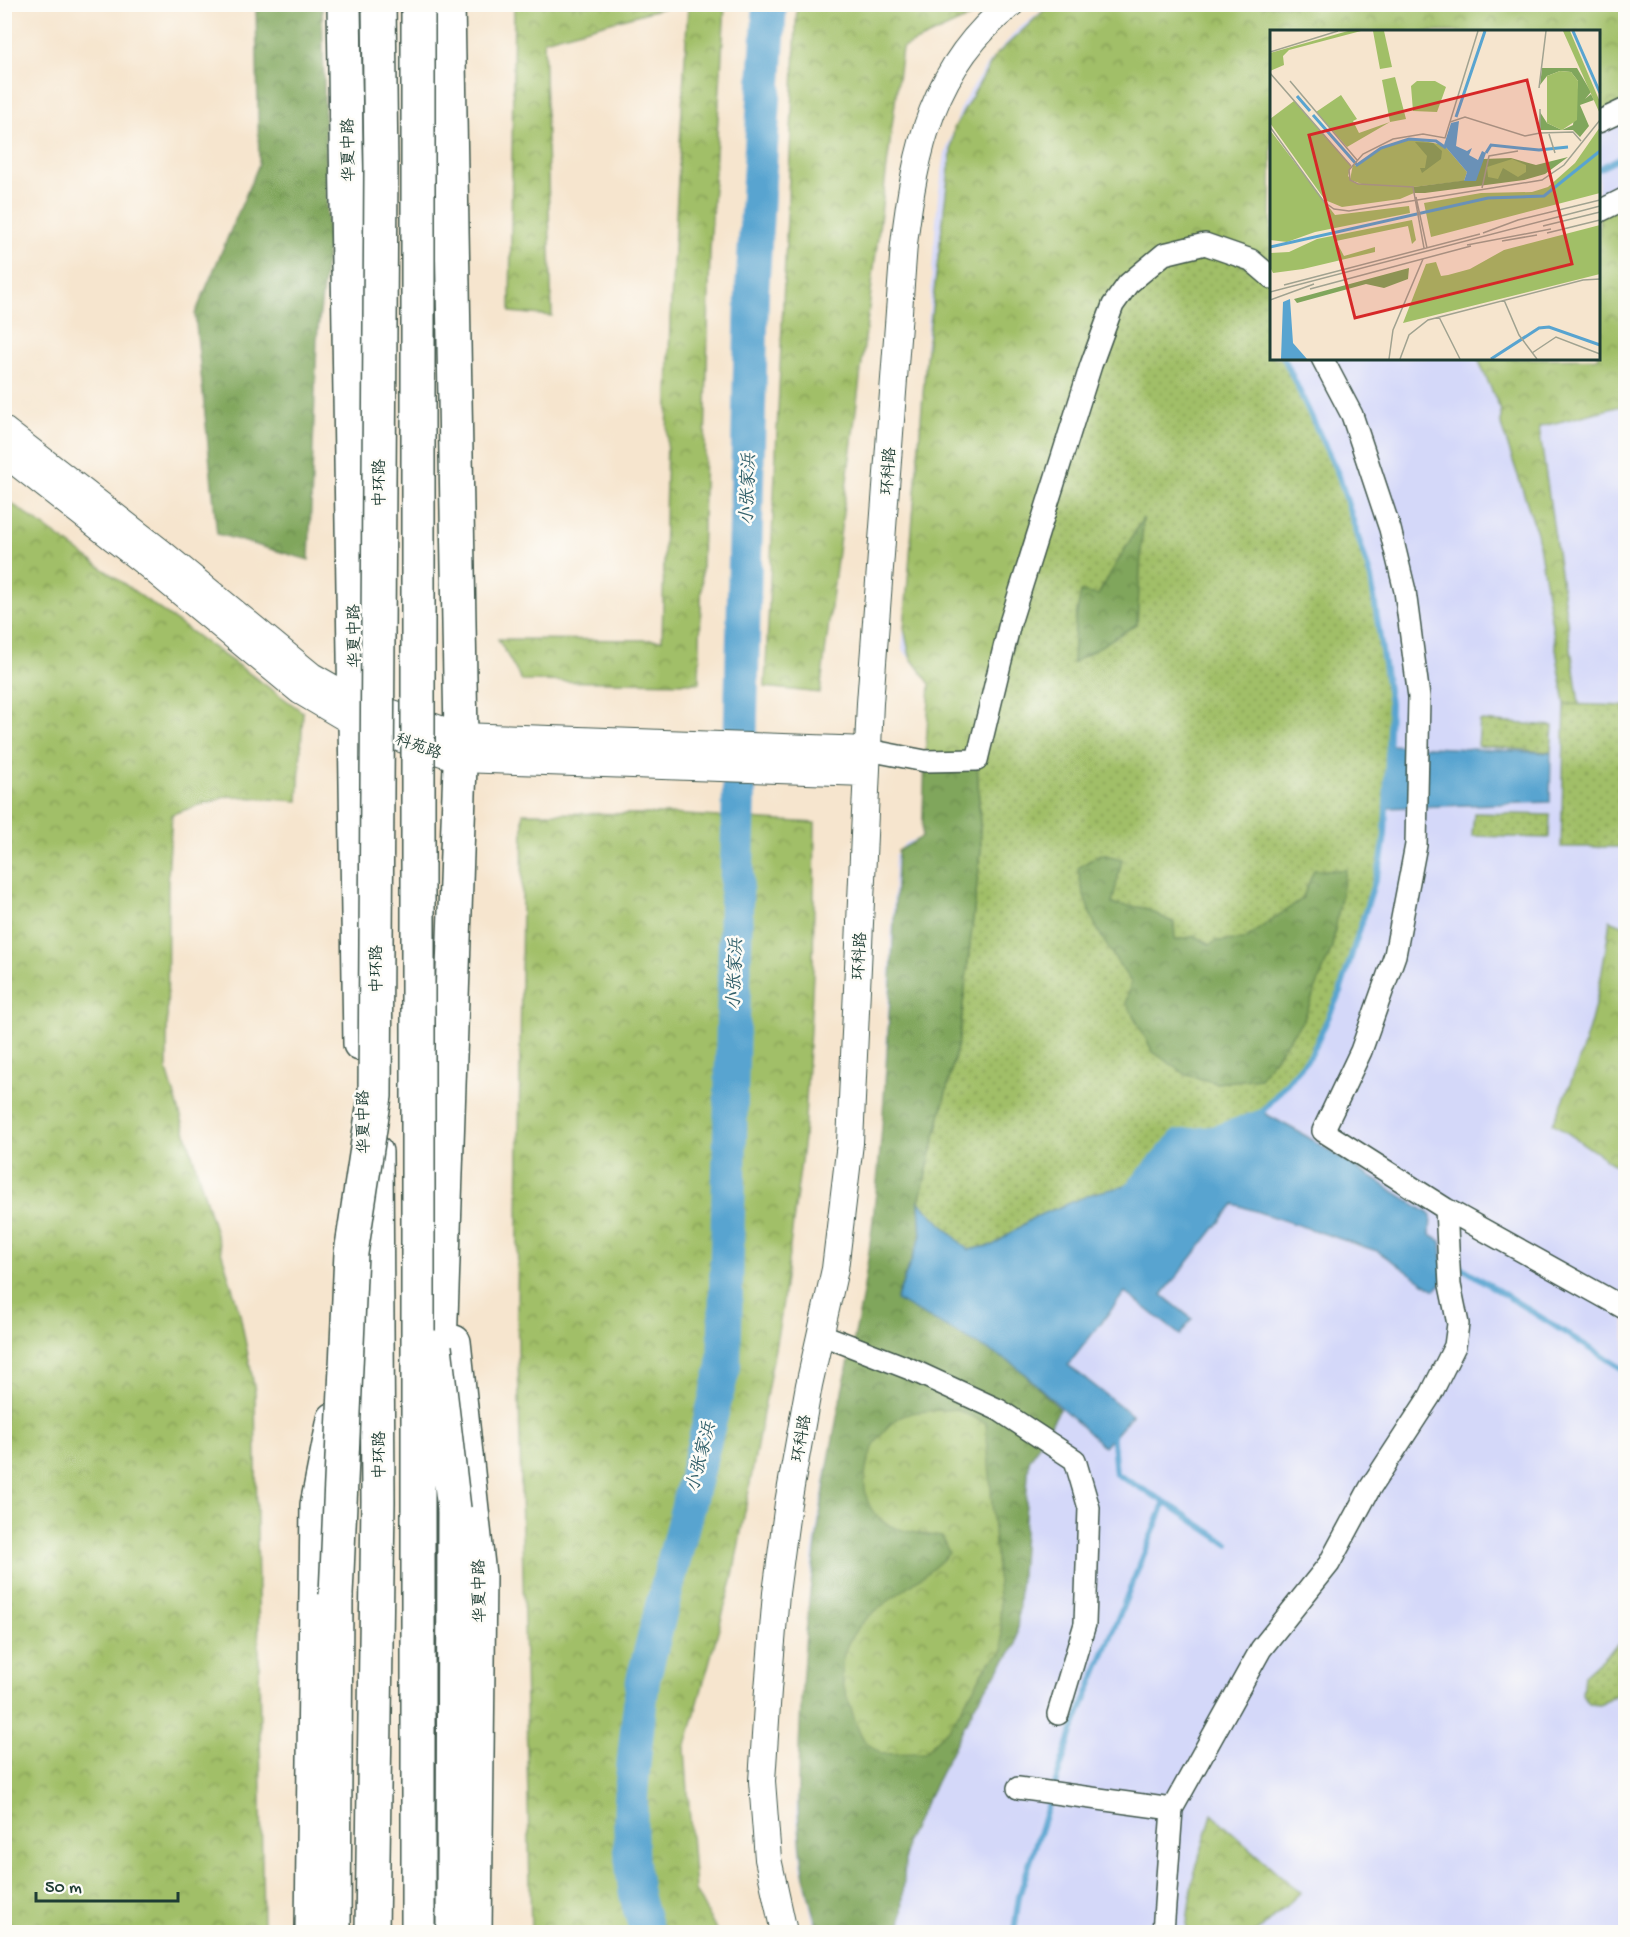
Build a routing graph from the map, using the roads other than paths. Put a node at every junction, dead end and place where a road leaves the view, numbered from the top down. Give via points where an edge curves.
1 (345, 4) edge
2 (379, 4) edge
3 (418, 4) edge
4 (448, 4) edge
5 (983, 4) edge
6 (1011, 4) edge
7 (1626, 110) edge
8 (1600, 123) edge
9 (1626, 198) edge
10 (1600, 211) edge
11 (1270, 276) edge
12 (1323, 360) edge
13 (4, 430) edge
14 (4, 453) edge
15 (354, 711) junction
16 (461, 747) junction
17 (858, 761) junction
18 (375, 1096) junction
19 (417, 1192) junction
20 (1446, 1209) junction
21 (444, 1251) junction
22 (365, 1267) junction
23 (1626, 1309) edge
24 (820, 1334) junction
25 (1058, 1714) dead end
26 (1018, 1788) dead end
27 (1172, 1809) junction
28 (312, 1932) edge
29 (334, 1932) edge
30 (359, 1932) edge
31 (372, 1932) edge
32 (418, 1932) edge
33 (433, 1932) edge
34 (453, 1932) edge
35 (475, 1932) edge
36 (766, 1932) edge
37 (784, 1932) edge
38 (1163, 1932) edge

1 - 15 main road, 华夏中路
2 - 18 main road, 中环路, bridge
3 - 19 main road, bridge
4 - 16 main road, 华夏中路
5 - 17 street, 环科路 via 944,48 913,109 895,174 887,242
6 - 17 street, 环科路 via 958,58 929,116 911,178
7 - 8 street
9 - 10 street
11 - 17 street, 科苑路 via 1251,260 1205,244 1164,254 1128,284 1113,305 1091,365 1010,623 977,760
12 - 20 street via 1352,415 1390,529 1405,591 1419,697 1419,739 1416,845 1395,955 1365,1040 1323,1131
13 - 15 street, 科苑路 via 161,552
14 - 15 street, 科苑路 via 300,691
15 - 16 street, 科苑路
15 - 22 main road, 华夏中路
16 - 17 street, 科苑路
16 - 21 main road, 华夏中路
17 - 24 street, 环科路 via 850,1143 835,1269
17 - 36 street, 环科路 via 833,1142 818,1266 772,1500 751,1688 744,1782 751,1862
18 - 29 main road, bridge via 351,1252 336,1595
18 - 31 main road, 中环路, bridge via 378,1501
19 - 32 main road, bridge
19 - 34 main road, bridge via 454,1509
20 - 23 street
20 - 27 street via 1450,1285 1458,1324 1455,1346 1430,1396 1370,1488 1329,1564 1262,1649
21 - 33 main road, 华夏中路 via 432,1545
21 - 35 main road, 华夏中路 via 479,1575
22 - 28 main road, 华夏中路 via 317,1505
22 - 30 main road, 华夏中路
24 - 25 street via 999,1410 1076,1460 1089,1508 1085,1624
24 - 37 street, 环科路 via 788,1503 776,1593 762,1781 768,1859
26 - 27 street
27 - 38 street

